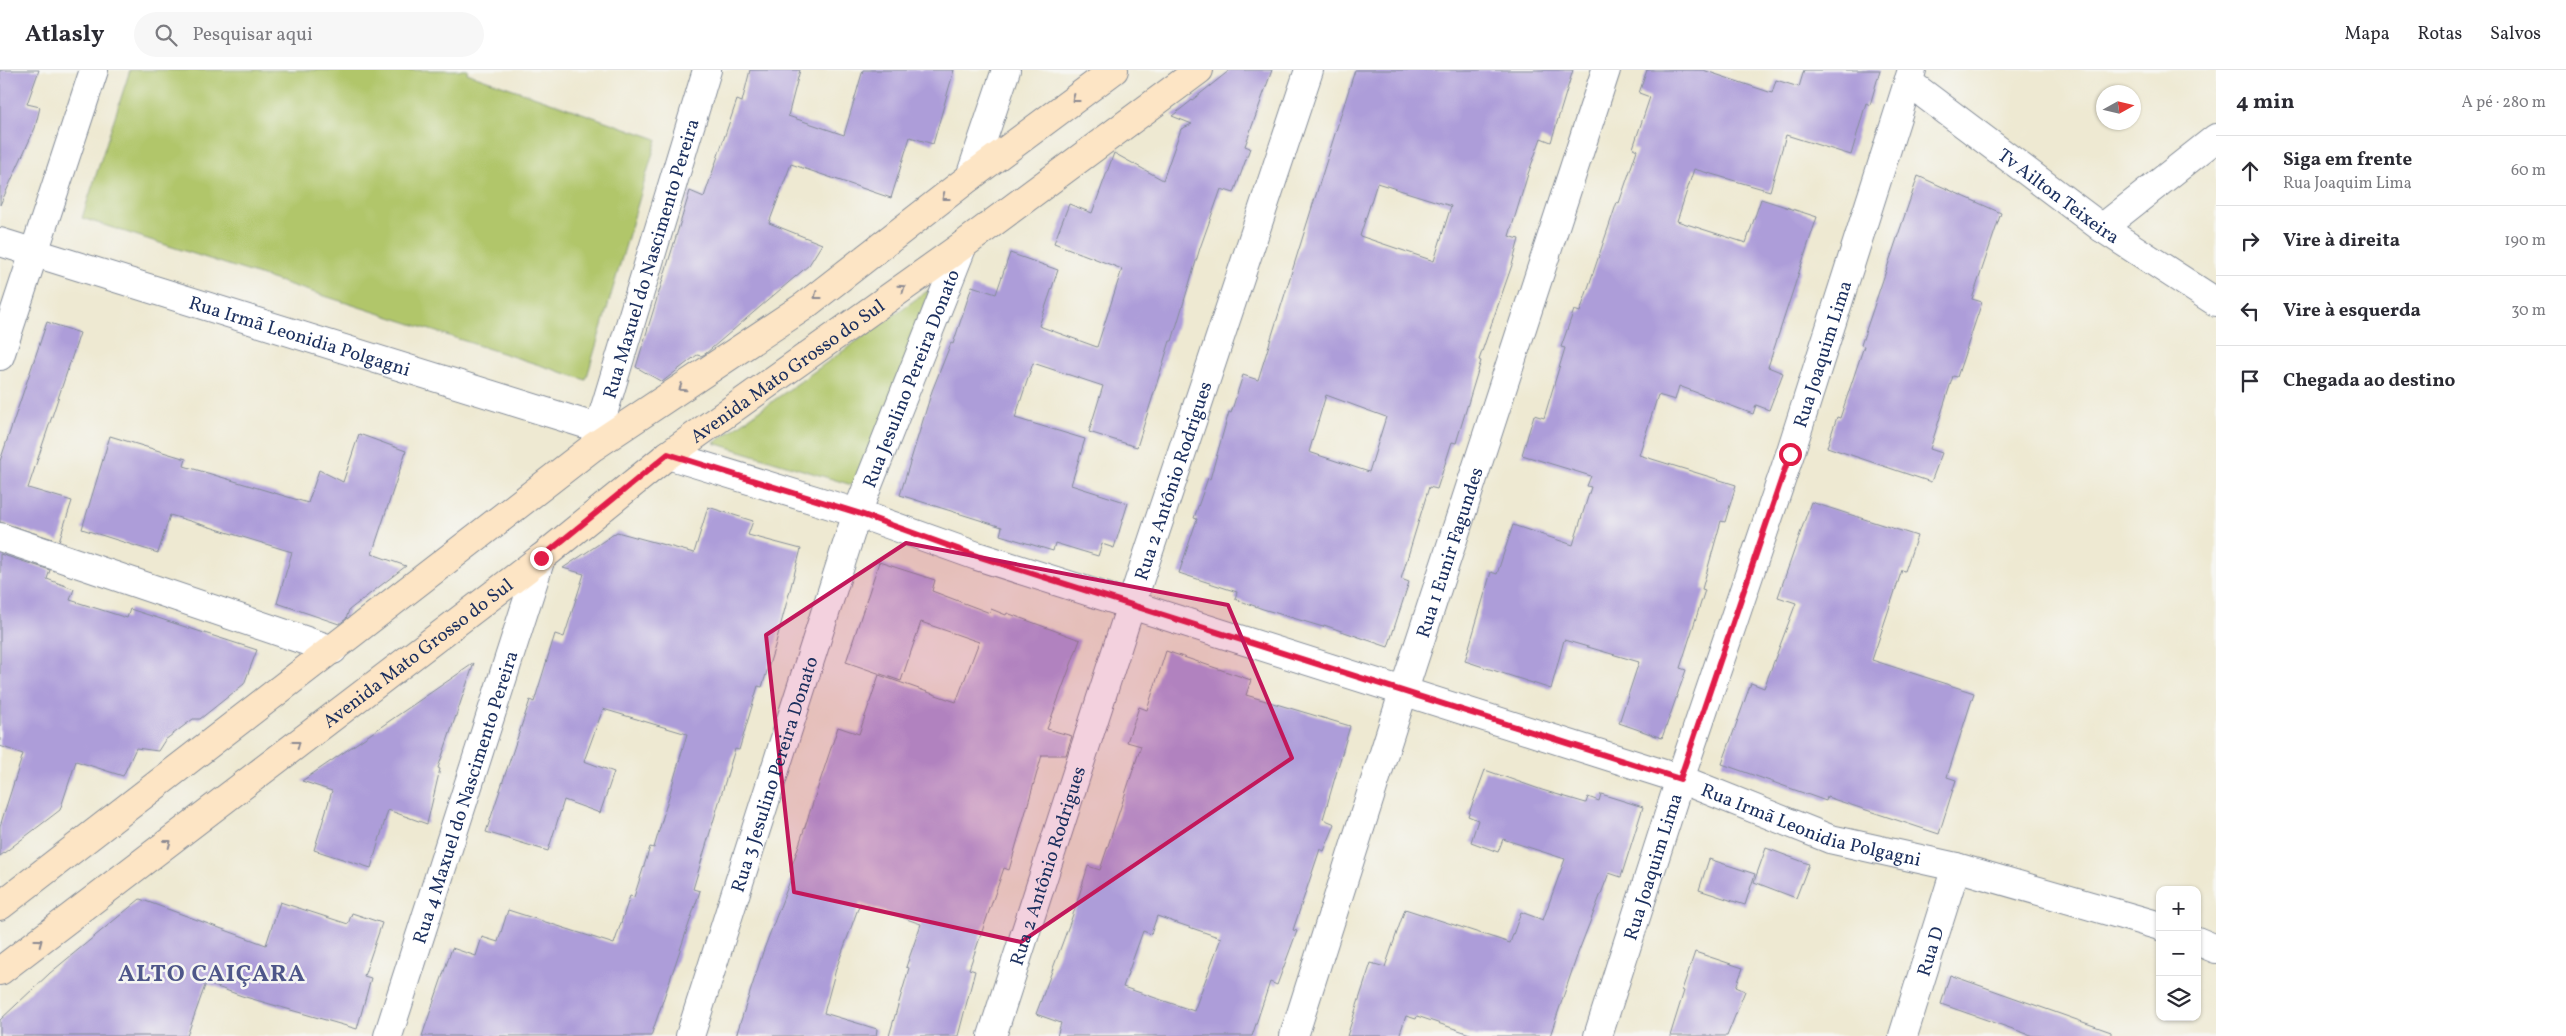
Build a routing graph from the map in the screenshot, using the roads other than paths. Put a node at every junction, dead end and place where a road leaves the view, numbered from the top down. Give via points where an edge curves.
1 (94, 70) edge
2 (707, 70) edge
3 (1006, 70) edge
4 (1114, 70) edge
5 (1199, 70) edge
6 (1309, 70) edge
7 (1606, 70) edge
8 (1910, 76) edge
9 (2216, 138) edge
10 (970, 177) junction
11 (2102, 228) junction
12 (0, 242) edge
13 (963, 245) junction
14 (35, 254) junction
15 (2216, 302) edge
16 (0, 356) edge
17 (596, 438) junction
18 (668, 454) junction
19 (858, 513) junction
20 (0, 536) edge
21 (541, 558) junction
22 (1131, 605) junction
23 (333, 650) junction
24 (1403, 693) junction
25 (1680, 779) junction
26 (1956, 867) junction
27 (0, 906) edge
28 (2156, 925) edge
29 (2201, 943) edge
30 (2216, 949) edge
31 (0, 971) edge
32 (388, 1036) edge
33 (690, 1036) edge
34 (992, 1036) edge
35 (1294, 1036) edge
36 (1598, 1036) edge
37 (1903, 1036) edge

1 - 14 street
2 - 17 street, Rua Maxuel do Nascimento Pereira
3 - 10 street
4 -> 10 main road
5 - 13 main road, Avenida Mato Grosso do Sul
6 - 22 street, Rua 2 Antônio Rodrigues
7 - 24 street, Rua 1 Eunir Fagundes
8 - 11 street, Tv Ailton Teixeira
8 - 25 street, Rua Joaquim Lima via 1793,444
9 - 11 street
10 -> 17 main road via 803,307
11 - 15 street, Tv Ailton Teixeira
12 - 14 street, Rua Irmã Leonidia Polgagni
18 -> 13 main road, Avenida Mato Grosso do Sul
13 - 19 street, Rua Jesulino Pereira Donato
14 - 16 street
14 - 17 street, Rua Irmã Leonidia Polgagni
17 - 23 main road
18 - 19 street, Rua Irmã Leonidia Polgagni
18 - 21 main road, Avenida Mato Grosso do Sul
19 - 22 street, Rua Irmã Leonidia Polgagni via 977,556
19 - 33 street, Rua 3 Jesulino Pereira Donato
20 - 23 street
31 -> 21 main road, Avenida Mato Grosso do Sul
21 - 32 street, Rua 4 Maxuel do Nascimento Pereira
22 - 24 street, Rua Irmã Leonidia Polgagni
22 - 34 street, Rua 2 Antônio Rodrigues
23 - 27 main road
24 - 25 street, Rua Irmã Leonidia Polgagni
24 - 35 street, Rua 1 Eunir Fagundes
25 - 26 street, Rua Irmã Leonidia Polgagni via 1830,839
25 - 36 street, Rua Joaquim Lima
26 - 28 street, Rua Irmã Leonidia Polgagni
26 - 37 street, Rua D
29 - 30 street

